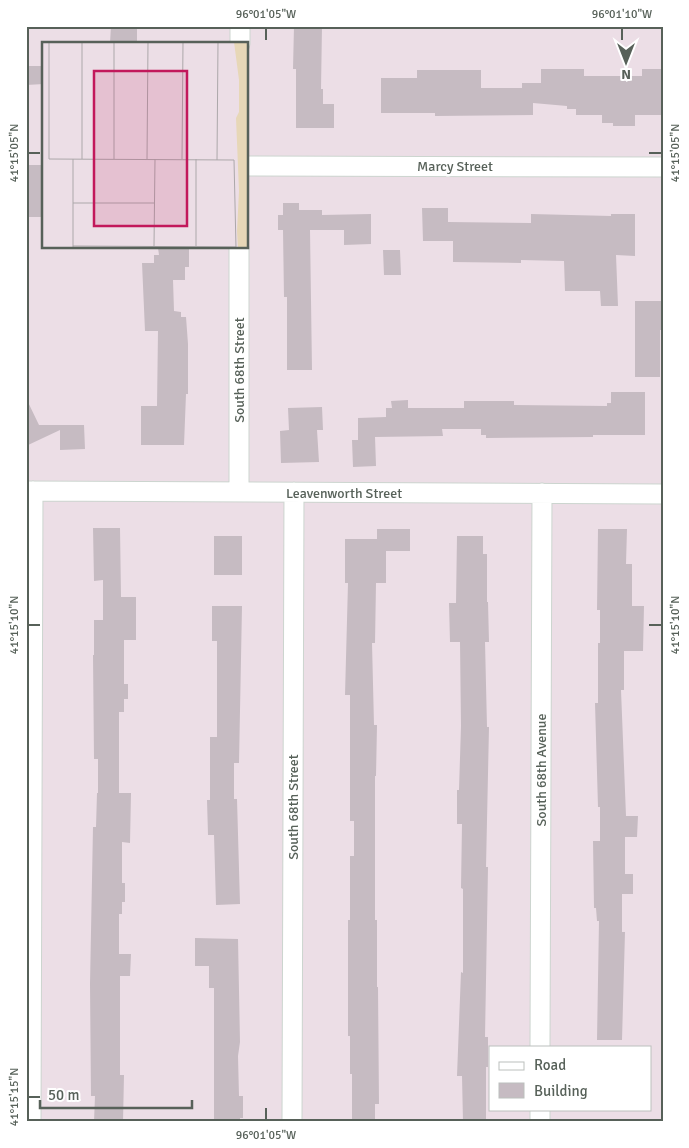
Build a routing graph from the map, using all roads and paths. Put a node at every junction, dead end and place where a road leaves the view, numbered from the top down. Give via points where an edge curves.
1 (240, 26) edge
2 (240, 42) edge
3 (249, 166) edge
4 (663, 167) edge
5 (239, 249) edge
6 (29, 491) edge
7 (239, 492) junction
8 (294, 492) junction
9 (542, 493) junction
10 (663, 494) edge
11 (540, 1046) edge
12 (31, 1122) edge
13 (292, 1122) edge

1 - 2 street
3 - 4 street, Marcy Street
5 - 7 street, South 68th Street
6 - 7 street, Leavenworth Street
6 - 12 street
7 - 8 street, Leavenworth Street
8 - 9 street, Leavenworth Street
8 - 13 street, South 68th Street
9 - 10 street, Leavenworth Street
9 - 11 street, South 68th Avenue

